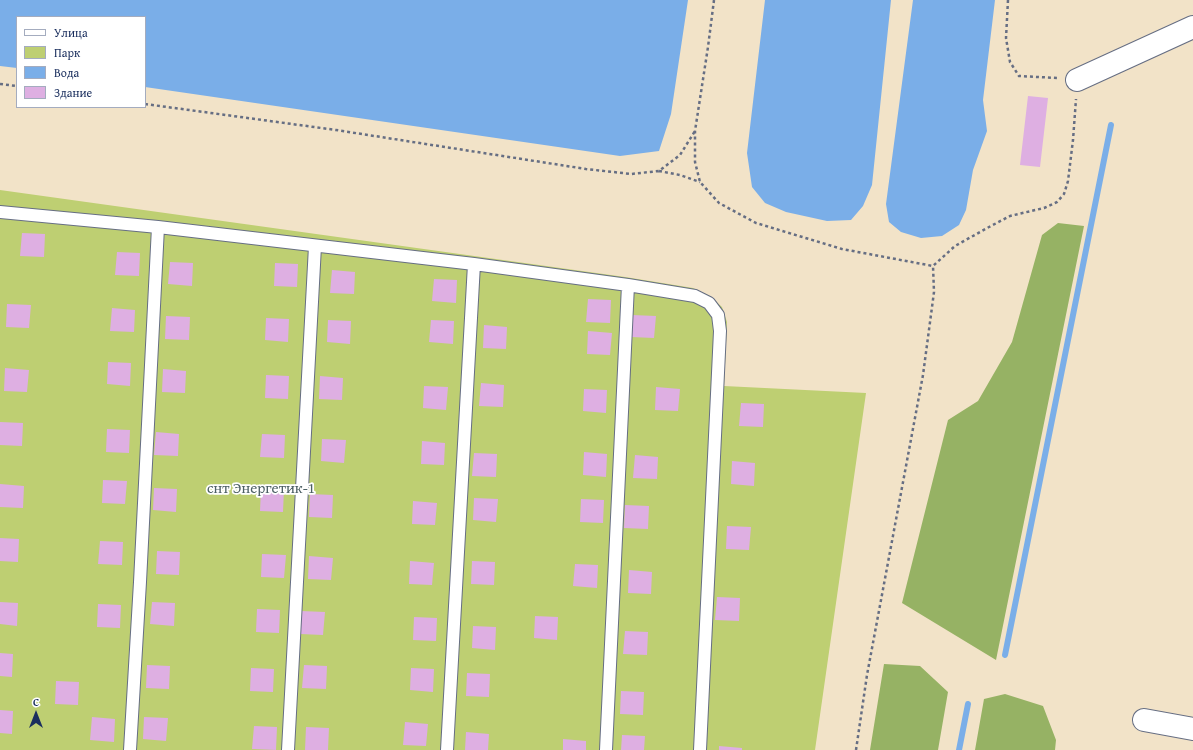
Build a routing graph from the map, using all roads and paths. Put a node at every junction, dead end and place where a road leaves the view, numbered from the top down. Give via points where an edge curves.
1 (714, 0) edge
2 (1008, 0) edge
3 (1193, 27) edge
4 (1077, 80) junction
5 (0, 84) edge
6 (16, 86) edge
7 (146, 104) edge
8 (695, 131) junction
9 (659, 171) junction
10 (700, 182) junction
11 (0, 212) edge
12 (158, 227) junction
13 (315, 246) junction
14 (474, 264) junction
15 (933, 266) junction
16 (628, 285) junction
17 (1144, 720) dead end
18 (1193, 729) edge
19 (130, 750) edge
20 (288, 750) edge
21 (447, 750) edge
22 (606, 750) edge
23 (700, 750) edge
24 (856, 750) edge

1 - 8 path
2 - 4 path via 1007,52 1019,76
3 - 4 street
4 - 15 path via 1073,140 1064,194 1044,208 1010,216 989,227 955,246
5 - 6 path
7 - 9 path via 336,130 586,170 631,174
8 - 9 path via 680,155
8 - 10 path via 695,162
9 - 10 path
10 - 15 path via 719,203 756,223 842,248
11 - 12 lane
12 - 13 lane
12 - 19 lane
13 - 14 lane
13 - 20 lane
14 - 16 lane
14 - 21 lane
15 - 24 path via 934,292 924,375 867,675
16 - 22 lane
16 - 23 lane via 694,296 709,303 718,315 720,339
17 - 18 street

